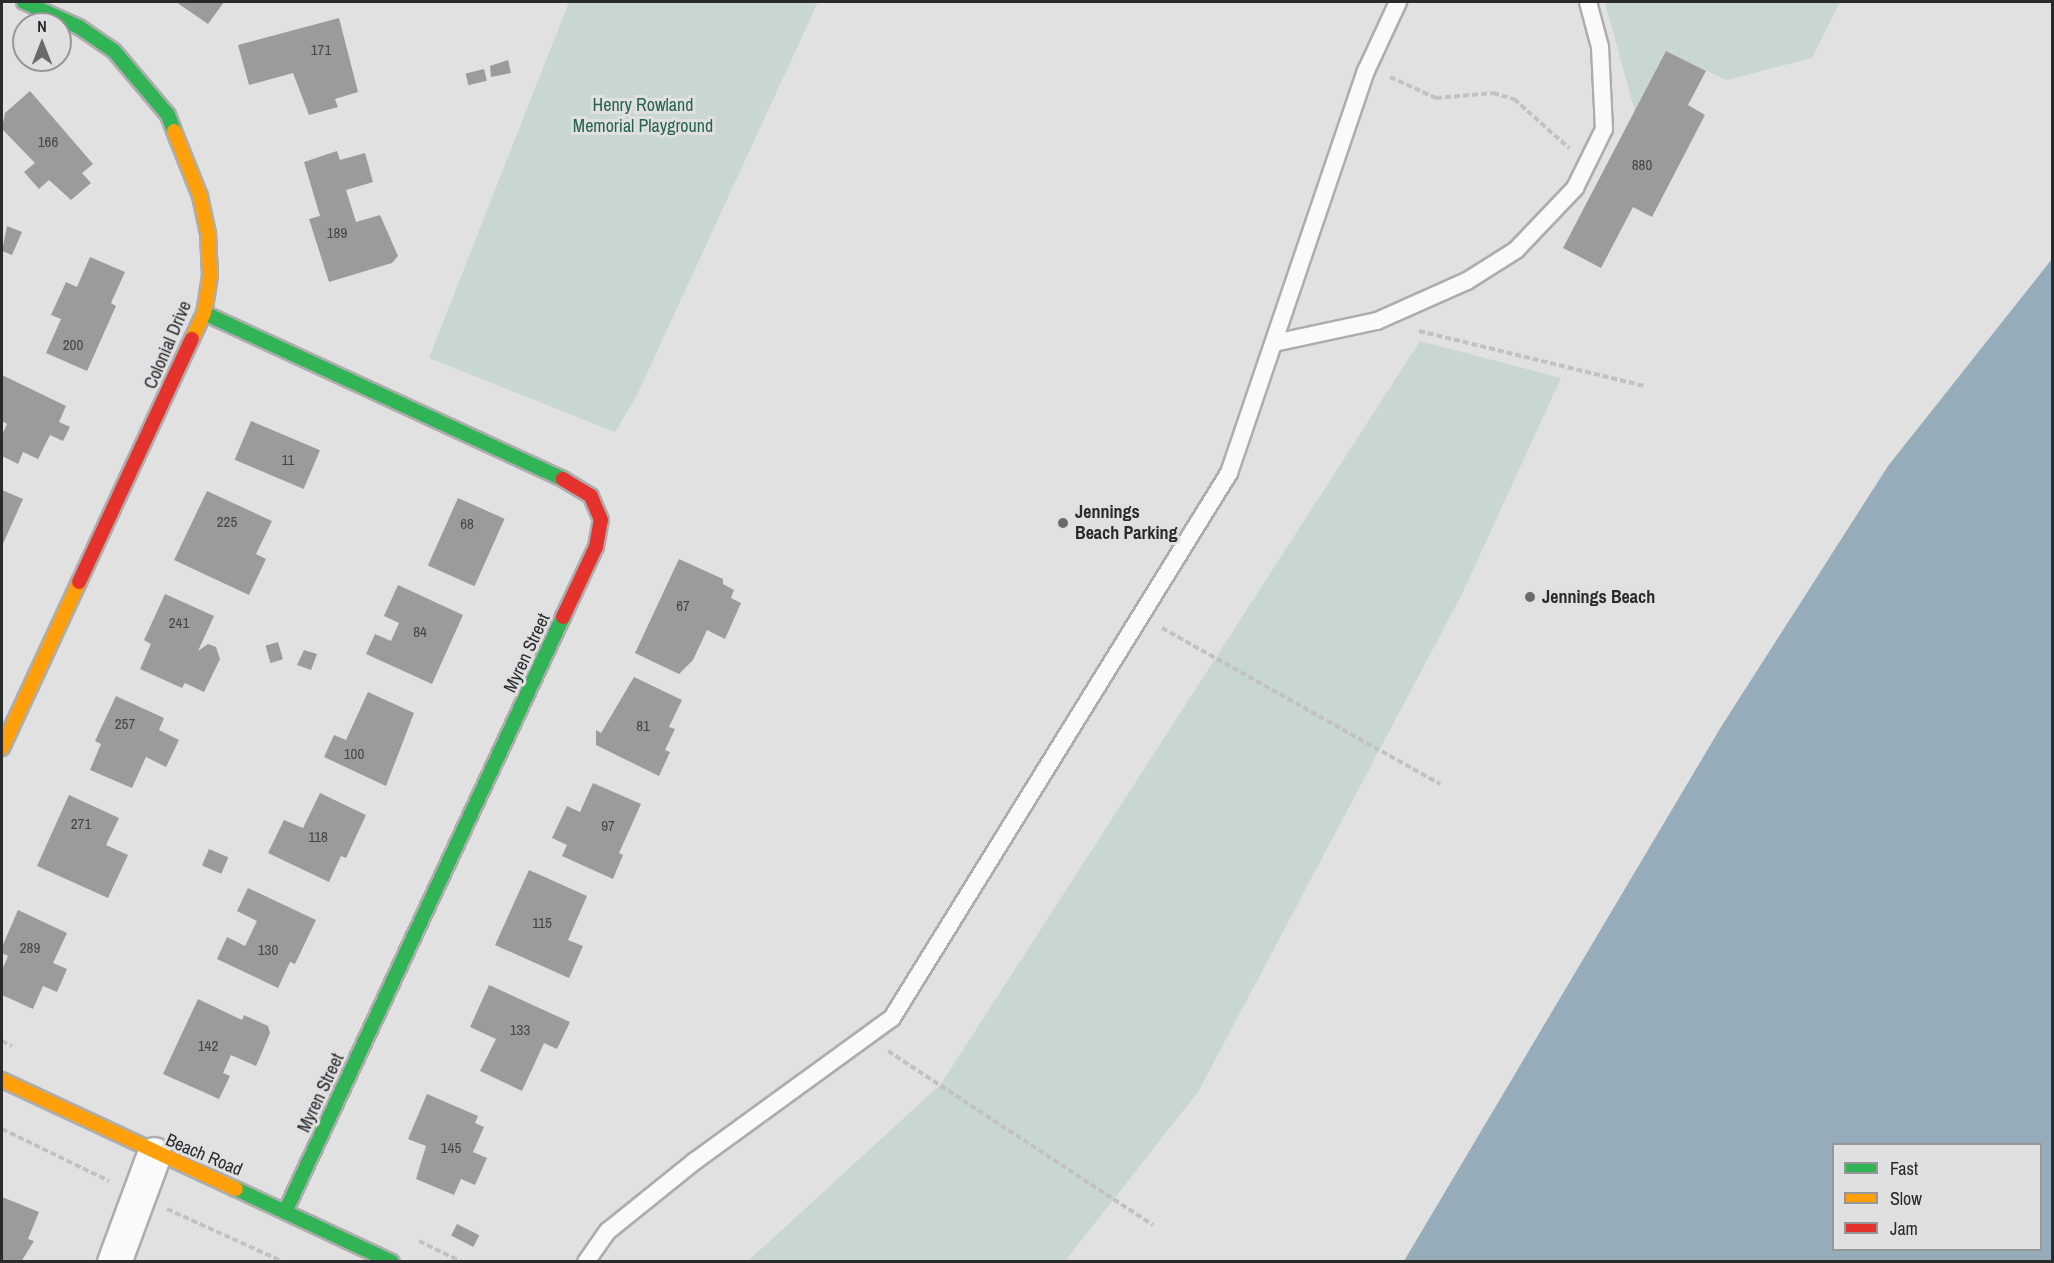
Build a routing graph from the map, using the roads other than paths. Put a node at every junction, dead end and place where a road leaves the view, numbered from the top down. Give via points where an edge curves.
1 (24, 2) edge
2 (1398, 2) edge
3 (1588, 2) edge
4 (204, 313) junction
5 (1274, 343) junction
6 (2, 748) edge
7 (2, 1080) edge
8 (154, 1154) junction
9 (286, 1210) junction
10 (114, 1262) edge
11 (392, 1262) edge
12 (586, 1262) edge

1 - 4 street, Colonial Drive via 79,27 114,51 168,115 200,196 208,233 210,276
2 - 5 lane via 1368,65
3 - 5 lane via 1600,47 1604,129 1575,188 1516,249 1467,281 1377,321
4 - 6 street, Colonial Drive
4 - 9 street, Myren Street via 577,484 591,496 601,520 596,547
5 - 12 lane via 1229,473 892,1018 695,1161 608,1231
7 - 8 street, Beach Road
8 - 9 street, Beach Road
8 - 10 street
9 - 11 street, Beach Road

